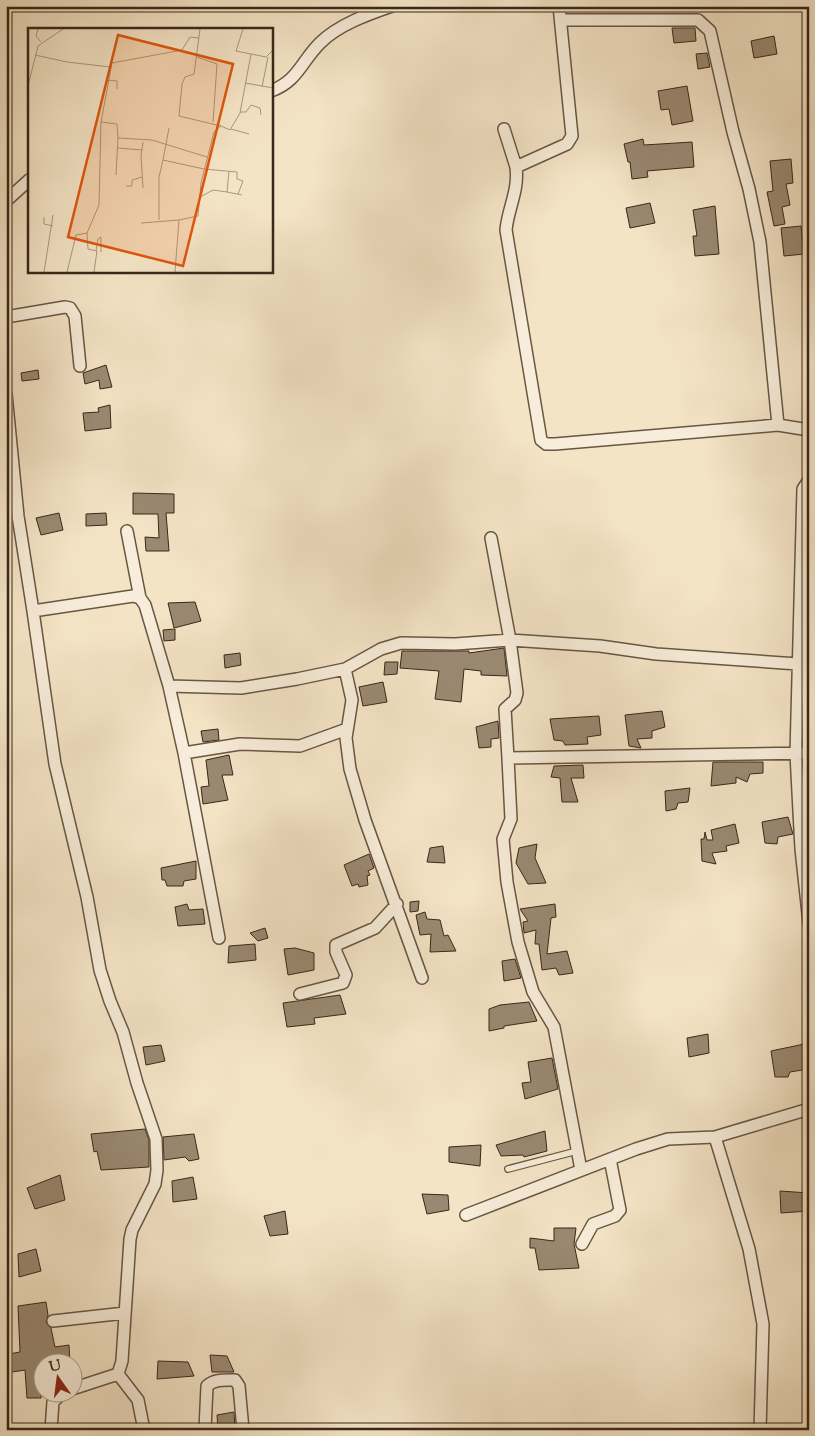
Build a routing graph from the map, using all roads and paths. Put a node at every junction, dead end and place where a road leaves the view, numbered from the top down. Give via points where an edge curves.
1 (392, 6) edge
2 (559, 6) edge
3 (561, 20) junction
4 (272, 90) edge
5 (504, 129) dead end
6 (516, 168) junction
7 (28, 181) edge
8 (6, 201) edge
9 (6, 317) edge
10 (80, 366) dead end
11 (6, 394) edge
12 (778, 425) junction
13 (809, 430) edge
14 (809, 480) edge
15 (127, 531) dead end
16 (491, 538) dead end
17 (140, 598) junction
18 (33, 611) junction
19 (510, 640) junction
20 (798, 664) junction
21 (345, 669) junction
22 (170, 686) junction
23 (347, 728) junction
24 (184, 753) junction
25 (809, 753) edge
26 (796, 754) junction
27 (508, 758) junction
28 (397, 904) junction
29 (809, 923) edge
30 (220, 938) dead end
31 (422, 978) dead end
32 (300, 994) dead end
33 (809, 1108) edge
34 (715, 1137) junction
35 (577, 1151) junction
36 (610, 1159) junction
37 (508, 1169) dead end
38 (581, 1170) junction
39 (466, 1214) dead end
40 (582, 1244) dead end
41 (125, 1312) junction
42 (53, 1321) dead end
43 (118, 1374) junction
44 (82, 1386) edge
45 (52, 1404) edge
46 (51, 1430) edge
47 (144, 1430) edge
48 (205, 1430) edge
49 (243, 1430) edge
50 (760, 1430) edge

1 - 4 street via 336,31 320,43 294,78 285,86
2 - 3 street
3 - 6 street via 571,141
3 - 12 street via 698,20 710,31 760,242
5 - 6 street
6 - 12 street via 516,193 506,230 541,440 555,444
7 - 8 street
9 - 10 street via 70,308 74,316
11 - 18 street via 18,516
12 - 13 street
14 - 20 street via 803,488
15 - 17 street
16 - 19 street
17 - 18 street via 133,596
17 - 22 street
18 - 41 street via 54,764 87,897 100,970 126,1039 136,1083 156,1139 155,1184 130,1239
19 - 20 street
19 - 21 street via 390,645
19 - 27 street via 517,693 504,712
20 - 26 street
21 - 22 street via 247,688
21 - 23 street via 352,700
22 - 24 street
23 - 24 street via 300,746 240,744
23 - 28 street via 350,769 365,820
24 - 30 street
25 - 26 street
26 - 27 street
26 - 29 street
27 - 35 street via 511,819 503,839 510,902 533,992 554,1027
28 - 31 street
28 - 32 street via 375,928 336,945 346,975 343,983
33 - 34 street via 792,1116
34 - 36 street via 668,1139
34 - 50 street via 749,1249 762,1324
35 - 37 lane
35 - 38 street
36 - 38 street
36 - 40 street via 620,1210 615,1216 593,1224
38 - 39 street
41 - 42 street
41 - 43 street via 122,1361
43 - 44 street
43 - 47 street via 138,1400
45 - 46 street
48 - 49 street via 207,1386 211,1382 235,1380 240,1386

